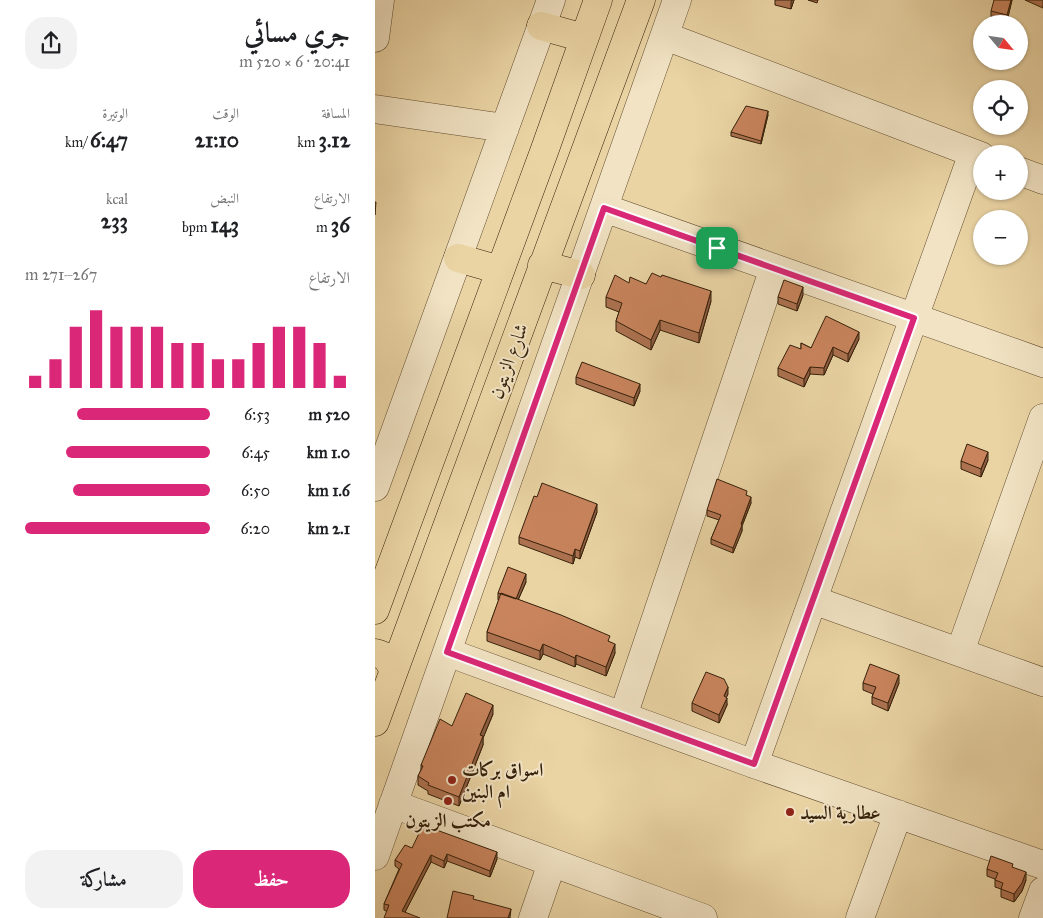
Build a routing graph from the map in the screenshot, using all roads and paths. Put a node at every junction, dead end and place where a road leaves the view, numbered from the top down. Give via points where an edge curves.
1 (381, 0) edge
2 (551, 0) edge
3 (598, 0) edge
4 (641, 0) edge
5 (677, 0) edge
6 (541, 26) junction
7 (665, 36) junction
8 (375, 38) edge
9 (584, 38) junction
10 (375, 109) edge
11 (505, 128) junction
12 (973, 153) edge
13 (973, 165) edge
14 (1028, 174) edge
15 (1043, 180) edge
16 (604, 208) junction
17 (458, 258) junction
18 (542, 265) junction
19 (774, 268) junction
20 (500, 270) junction
21 (581, 276) junction
22 (914, 318) junction
23 (1043, 363) edge
24 (1043, 418) edge
25 (375, 486) edge
26 (388, 576) junction
27 (425, 590) junction
28 (813, 600) junction
29 (375, 610) edge
30 (447, 652) junction
31 (960, 652) junction
32 (384, 662) edge
33 (1043, 682) edge
34 (623, 716) junction
35 (375, 722) edge
36 (754, 764) junction
37 (393, 804) junction
38 (898, 814) junction
39 (375, 856) edge
40 (552, 863) junction
41 (1043, 865) edge
42 (1043, 891) edge
43 (533, 918) edge
44 (703, 918) edge
45 (860, 918) edge
46 (1033, 918) edge

1 - 8 street
2 - 6 street
3 - 9 main road, شارع الزيتون
4 - 18 main road, شارع الزيتون
5 - 7 street
6 - 9 main road
6 - 11 street
7 - 12 street
7 - 16 street
9 - 20 main road, شارع الزيتون
10 - 11 street
11 - 17 street
13 - 22 street
14 - 15 street
16 - 19 street
16 - 21 street
17 - 20 main road
17 - 25 street
18 - 21 main road
18 - 27 main road, شارع الزيتون
19 - 22 street
19 - 34 street
20 - 26 main road, شارع الزيتون
21 - 30 street
22 - 23 street
22 - 28 street
24 - 31 street
26 - 27 main road via 403,592
26 - 29 main road, شارع الزيتون
27 - 32 main road, شارع الزيتون
28 - 31 street
28 - 36 street
30 - 34 street
30 - 37 street
31 - 33 street
32 - 35 main road, شارع الزيتون
34 - 36 street
36 - 38 street
37 - 39 street
37 - 40 street
38 - 41 street
38 - 45 street
40 - 43 street
40 - 44 street
42 - 46 street

